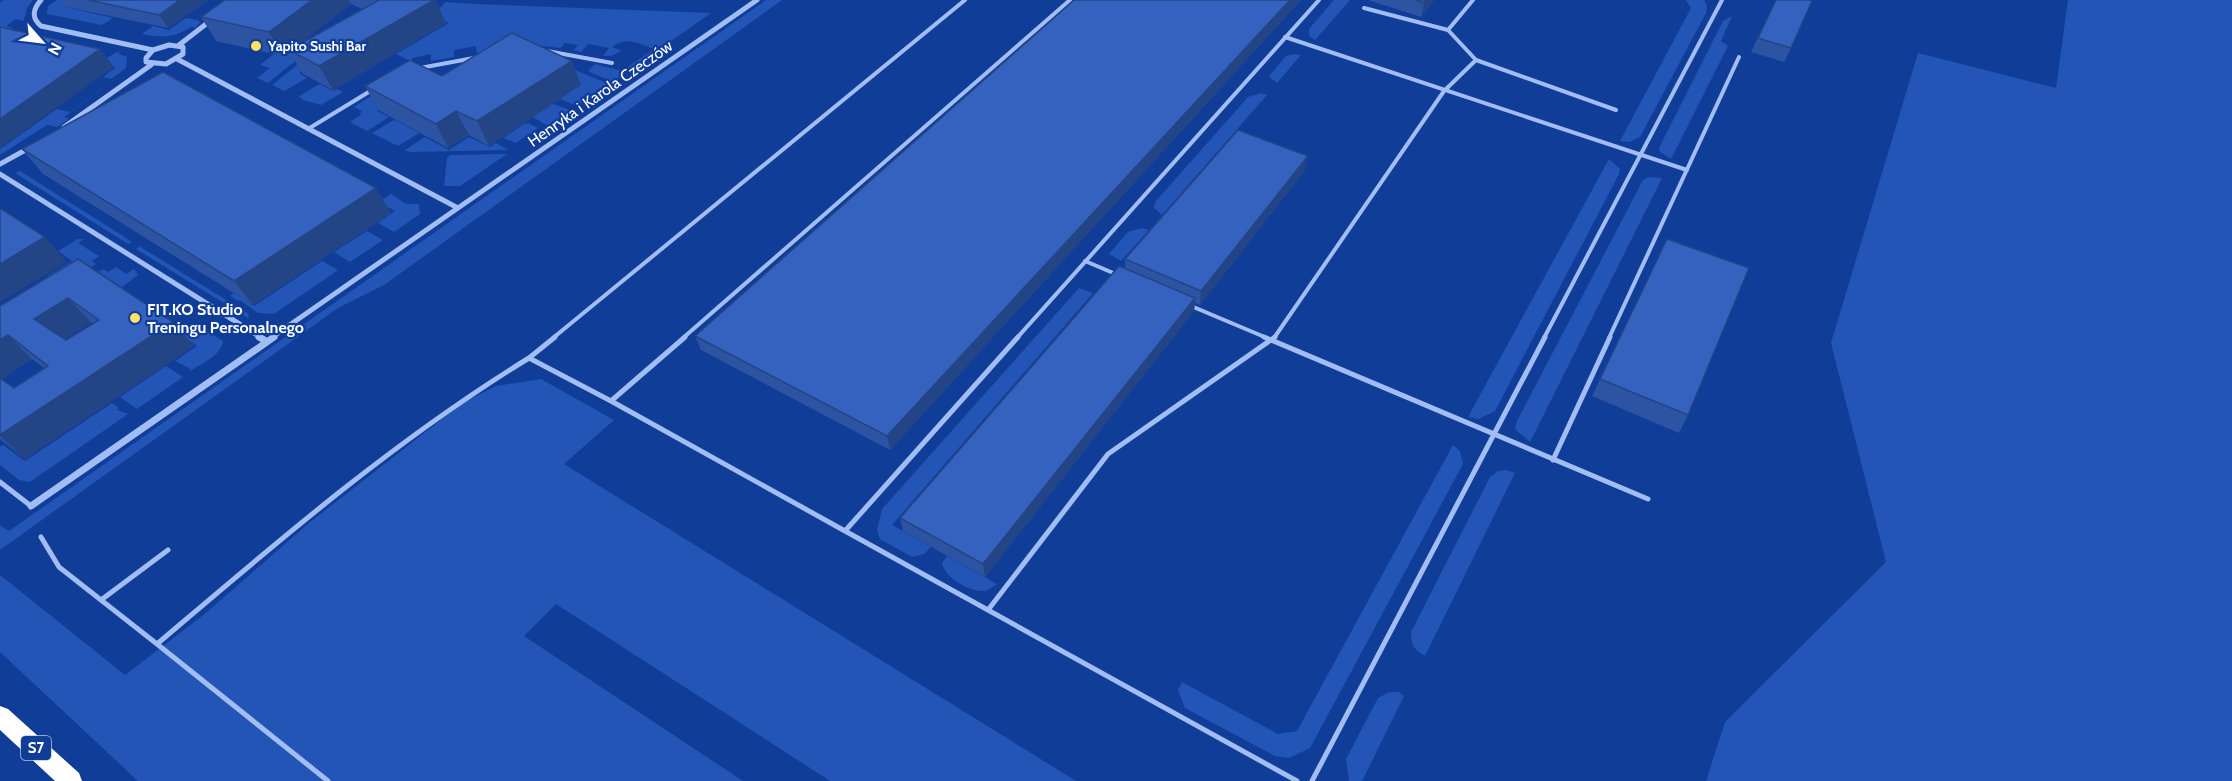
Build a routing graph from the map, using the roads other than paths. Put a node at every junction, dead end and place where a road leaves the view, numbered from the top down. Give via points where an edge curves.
1 (41, 0) edge
2 (757, 0) edge
3 (965, 0) edge
4 (1070, 0) edge
5 (1319, 0) edge
6 (1473, 0) edge
7 (1722, 0) edge
8 (1364, 8) dead end
9 (214, 19) edge
10 (1448, 30) junction
11 (1285, 37) junction
12 (178, 45) junction
13 (537, 49) edge
14 (153, 50) junction
15 (478, 57) edge
16 (1739, 57) dead end
17 (177, 59) junction
18 (1476, 60) junction
19 (612, 63) dead end
20 (151, 64) junction
21 (412, 69) edge
22 (382, 85) edge
23 (1444, 91) junction
24 (1616, 111) dead end
25 (308, 129) junction
26 (56, 133) edge
27 (38, 143) edge
28 (1640, 156) junction
29 (0, 164) edge
30 (1687, 170) junction
31 (0, 174) edge
32 (458, 208) junction
33 (1085, 261) junction
34 (1122, 277) edge
35 (1186, 304) edge
36 (266, 341) junction
37 (1272, 341) junction
38 (530, 358) junction
39 (611, 401) junction
40 (1494, 435) junction
41 (1553, 460) junction
42 (0, 482) edge
43 (1648, 499) dead end
44 (31, 506) joint
45 (845, 531) junction
46 (41, 537) dead end
47 (168, 550) dead end
48 (101, 600) junction
49 (988, 610) junction
50 (157, 644) junction
51 (0, 716) edge
52 (71, 781) edge
53 (328, 781) edge
54 (1298, 781) edge
55 (1312, 781) edge

1 - 14 street via 34,16 45,28
2 - 32 street, Henryka i Karola Czeczów
3 - 38 lane
4 - 39 lane
5 - 11 lane
6 - 10 lane
7 - 28 lane
8 - 10 lane
9 - 12 street
10 - 18 lane
11 - 23 lane
11 - 33 lane
12 - 14 street
12 - 17 street via 185,51
13 - 19 lane
14 - 20 street via 146,60
15 - 21 lane
16 - 30 lane
17 - 20 street
17 - 25 street
18 - 23 lane
18 - 24 lane
20 - 26 street
22 - 25 lane
23 - 28 lane
23 - 37 lane
25 - 32 street
27 - 29 street
28 - 30 lane
28 - 40 lane
30 - 41 lane
31 - 36 street
32 - 36 street, Henryka i Karola Czeczów
33 - 34 lane
33 - 45 lane
35 - 37 lane
36 - 44 street, Henryka i Karola Czeczów
37 - 40 lane
37 - 49 lane via 1108,454
38 - 39 lane
38 - 50 lane via 489,381 419,430 312,513
39 - 45 lane
40 - 41 lane
40 - 55 lane
41 - 43 lane
42 - 44 lane
45 - 49 lane
46 - 48 lane via 59,567
47 - 48 lane
48 - 50 lane
49 - 54 lane
50 - 53 lane
51 - 52 highway, S7

